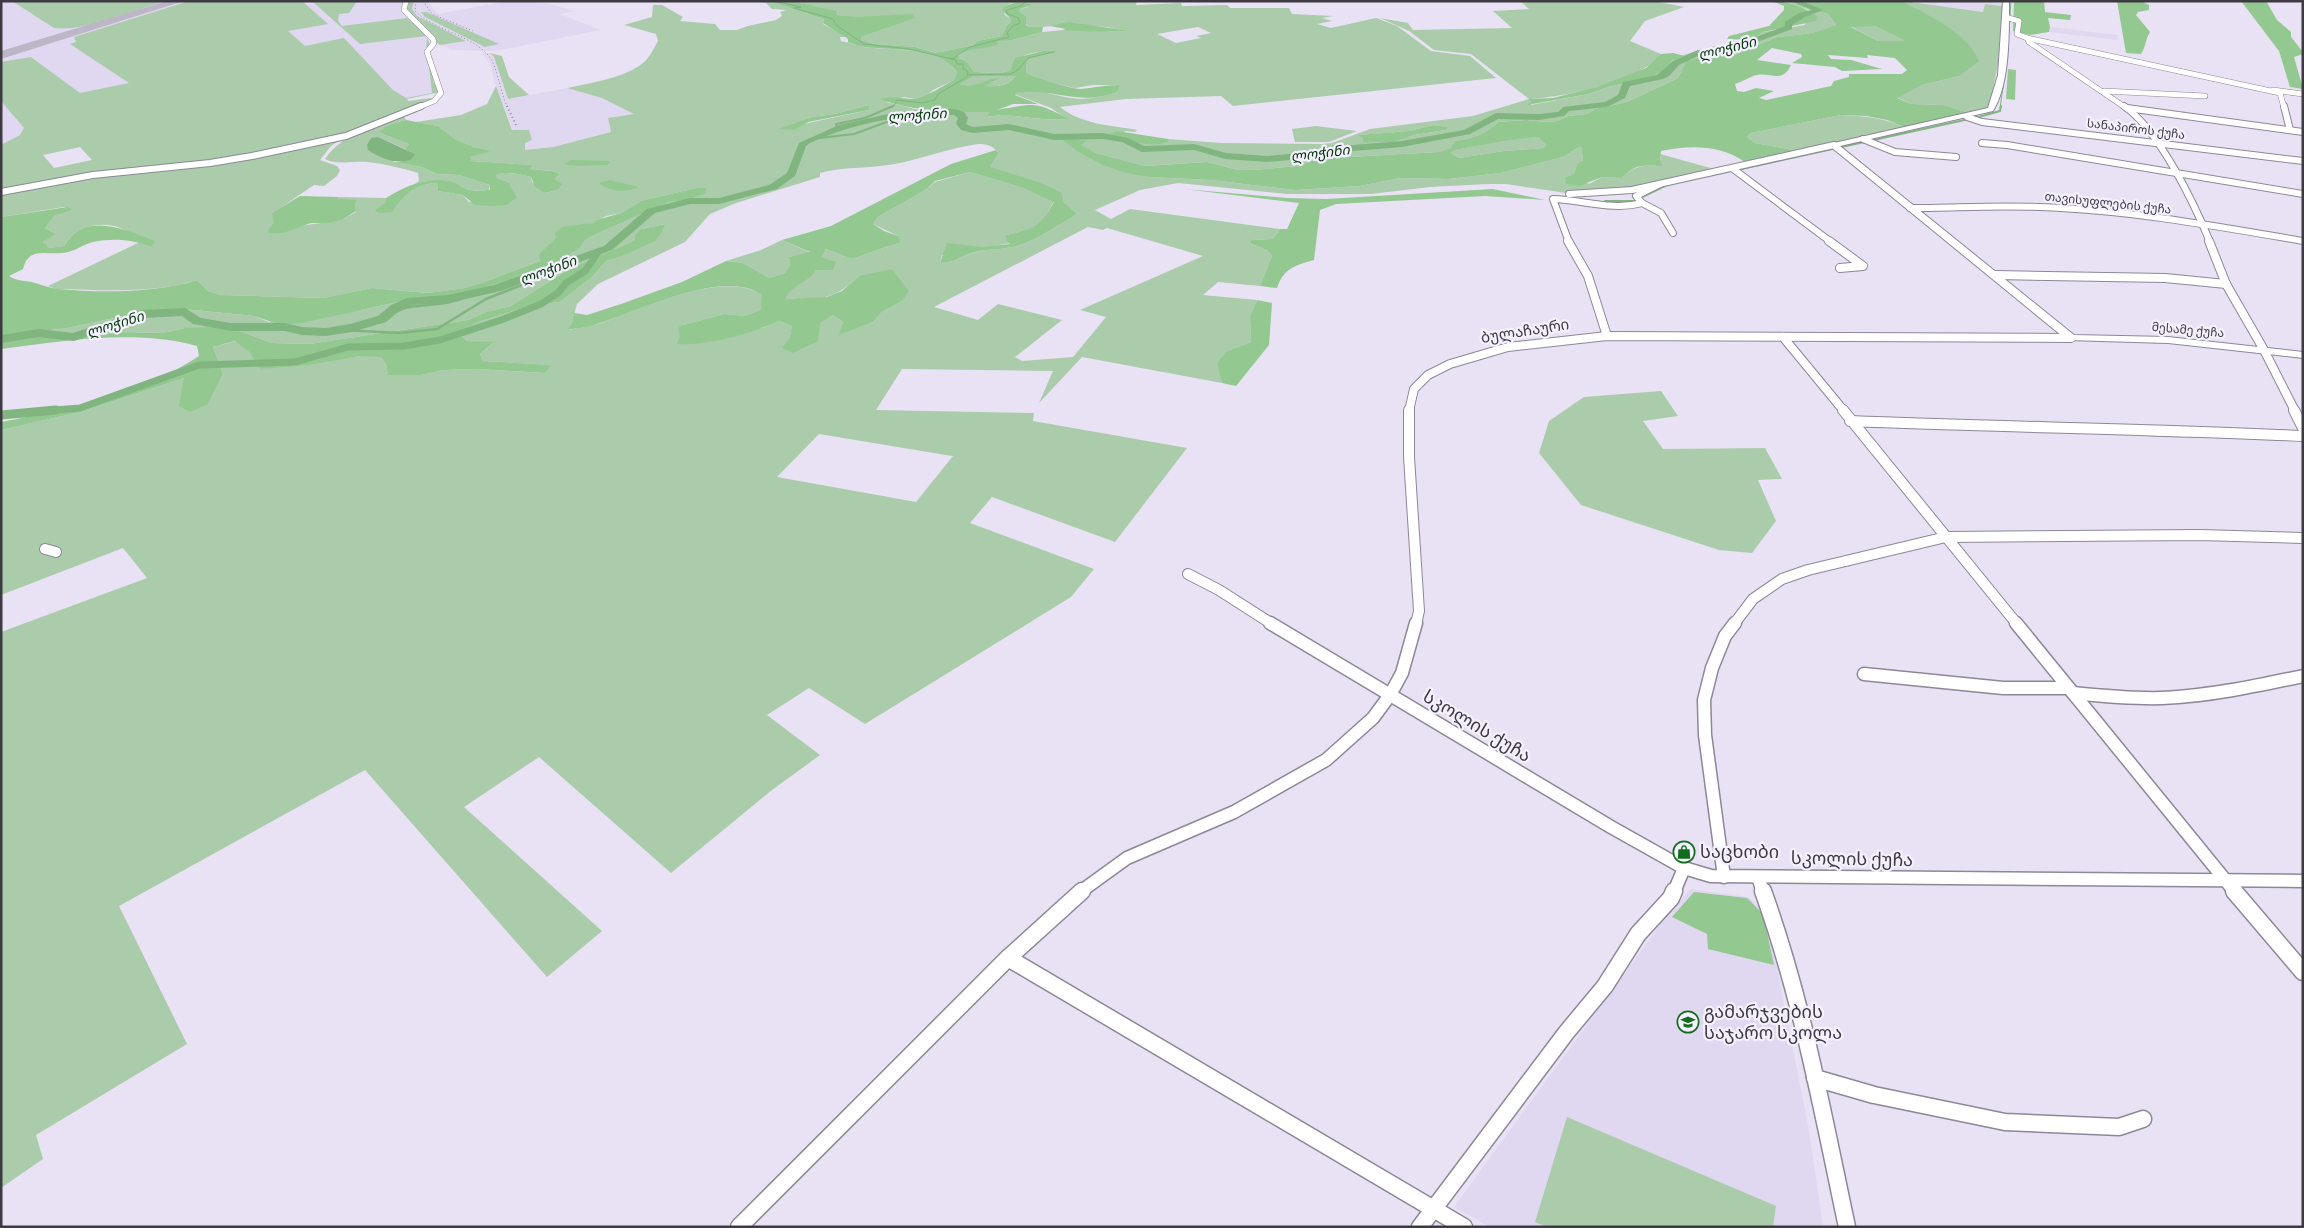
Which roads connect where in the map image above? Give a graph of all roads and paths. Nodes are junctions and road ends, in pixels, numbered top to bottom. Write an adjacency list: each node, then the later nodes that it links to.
1 (406, 1): 22 (street)
2 (2006, 1): 3 (street)
3 (2009, 18): 4 (street); 10 (street)
4 (2027, 38): 5 (street); 6 (street)
5 (2266, 89): 7 (street); 11 (street)
6 (2102, 91): 8 (street); 9 (street)
7 (2303, 94)
8 (2205, 96)
9 (2127, 108): 11 (street); 15 (street)
10 (1967, 117): 13 (street); 15 (street, სანაპიროს ქუჩა)
11 (2290, 130): 12 (street)
12 (2303, 132)
13 (1863, 139): 16 (street); 17 (street)
14 (1982, 143): 20 (street)
15 (2159, 143): 18 (street, სანაპიროს ქუჩა); 20 (street)
16 (1834, 145): 19 (street); 25 (street)
17 (1956, 156)
18 (2303, 161)
19 (1732, 168): 21 (street); 29 (street)
20 (2175, 172): 23 (street); 26 (street)
21 (1660, 184): 24 (street); 24 (street)
22 (1, 192)
23 (2303, 194)
24 (1639, 199): 27 (street); 32 (street)
25 (1910, 208): 26 (street, თავისუფლების ქუჩა); 30 (street)
26 (2202, 225): 28 (street, თავისუფლების ქუჩა); 31 (street)
27 (1673, 233)
28 (2303, 241)
29 (1840, 268)
30 (1996, 274): 31 (street); 34 (street)
31 (2226, 284): 35 (street)
32 (1607, 336): 33 (street, ბულაჩაური); 46 (street, ბულაჩაური)
33 (1783, 337): 34 (street, ბულაჩაური); 37 (street)
34 (2071, 338): 35 (street, მესამე ქუჩა)
35 (2264, 350): 36 (street, მესამე ქუჩა); 38 (street)
36 (2303, 355)
37 (1850, 420): 39 (street); 40 (street)
38 (2303, 428)
39 (2303, 436)
40 (1946, 537): 41 (street); 45 (street); 49 (street)
41 (2303, 538)
42 (1188, 574): 46 (street, სკოლის ქუჩა)
43 (1864, 674): 45 (street)
44 (2303, 676): 45 (street)
45 (2070, 691): 50 (street)
46 (1390, 695): 47 (street, სკოლის ქუჩა); 52 (street, ბულაჩაური)
47 (1684, 868): 49 (street, სკოლის ქუჩა); 56 (street)
48 (1758, 876): 49 (street, სკოლის ქუჩა); 50 (street, სკოლის ქუჩა); 54 (street)
49 (1724, 877)
50 (2226, 881): 51 (street, სკოლის ქუჩა); 53 (street)
51 (2303, 881)
52 (1008, 958): 56 (street); 57 (street, ბულაჩაური)
53 (2303, 972)
54 (1815, 1078): 55 (street); 60 (street)
55 (2143, 1119)
56 (1434, 1209): 58 (street); 59 (street)
57 (739, 1227)
58 (1420, 1227)
59 (1464, 1227)
60 (1847, 1227)

